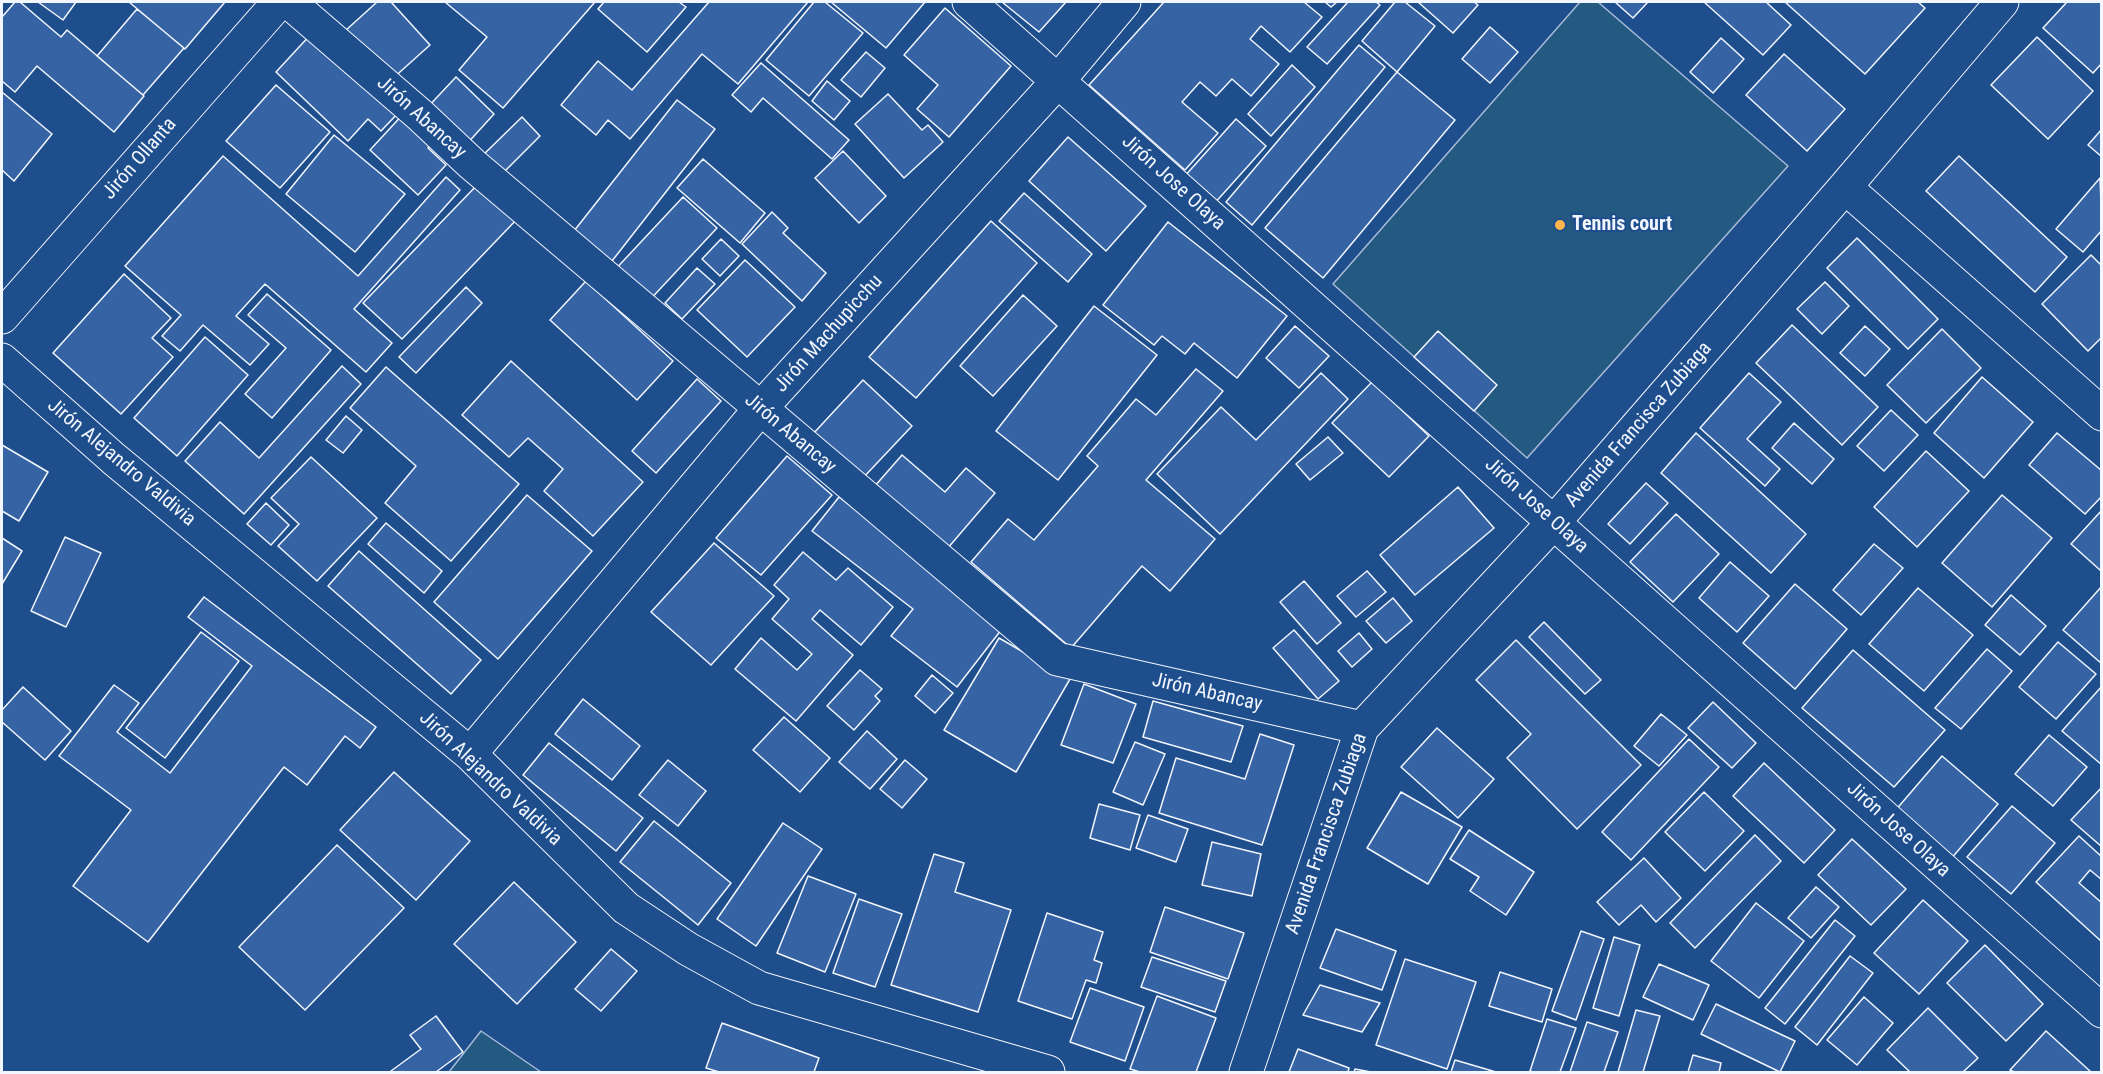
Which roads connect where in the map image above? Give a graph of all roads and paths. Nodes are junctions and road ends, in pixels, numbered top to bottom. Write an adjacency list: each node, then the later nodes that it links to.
1 (279, 2): 8 (street, Jirón Ollanta)
2 (289, 2): 10 (street, Jirón Abancay)
3 (969, 2): 6 (street, Jirón Jose Olaya)
4 (1124, 2): 6 (street, Jirón Machupicchu)
5 (2002, 2): 7 (street, Avenida Francisca Zubiaga)
6 (1058, 81): 10 (street, Jirón Machupicchu); 12 (street, Jirón Jose Olaya)
7 (1845, 187): 11 (street); 12 (street, Avenida Francisca Zubiaga)
8 (2, 317)
9 (2, 360): 14 (street, Jirón Alejandro Valdivia)
10 (760, 409): 13 (street, Jirón Abancay); 14 (street, Jirón Machupicchu)
11 (2102, 414)
12 (1554, 522): 13 (street, Avenida Francisca Zubiaga); 15 (street, Jirón Jose Olaya)
13 (1362, 728): 17 (street, Avenida Francisca Zubiaga)
14 (470, 754): 16 (street, Jirón Alejandro Valdivia)
15 (2102, 1011)
16 (1048, 1072)
17 (1246, 1072)

